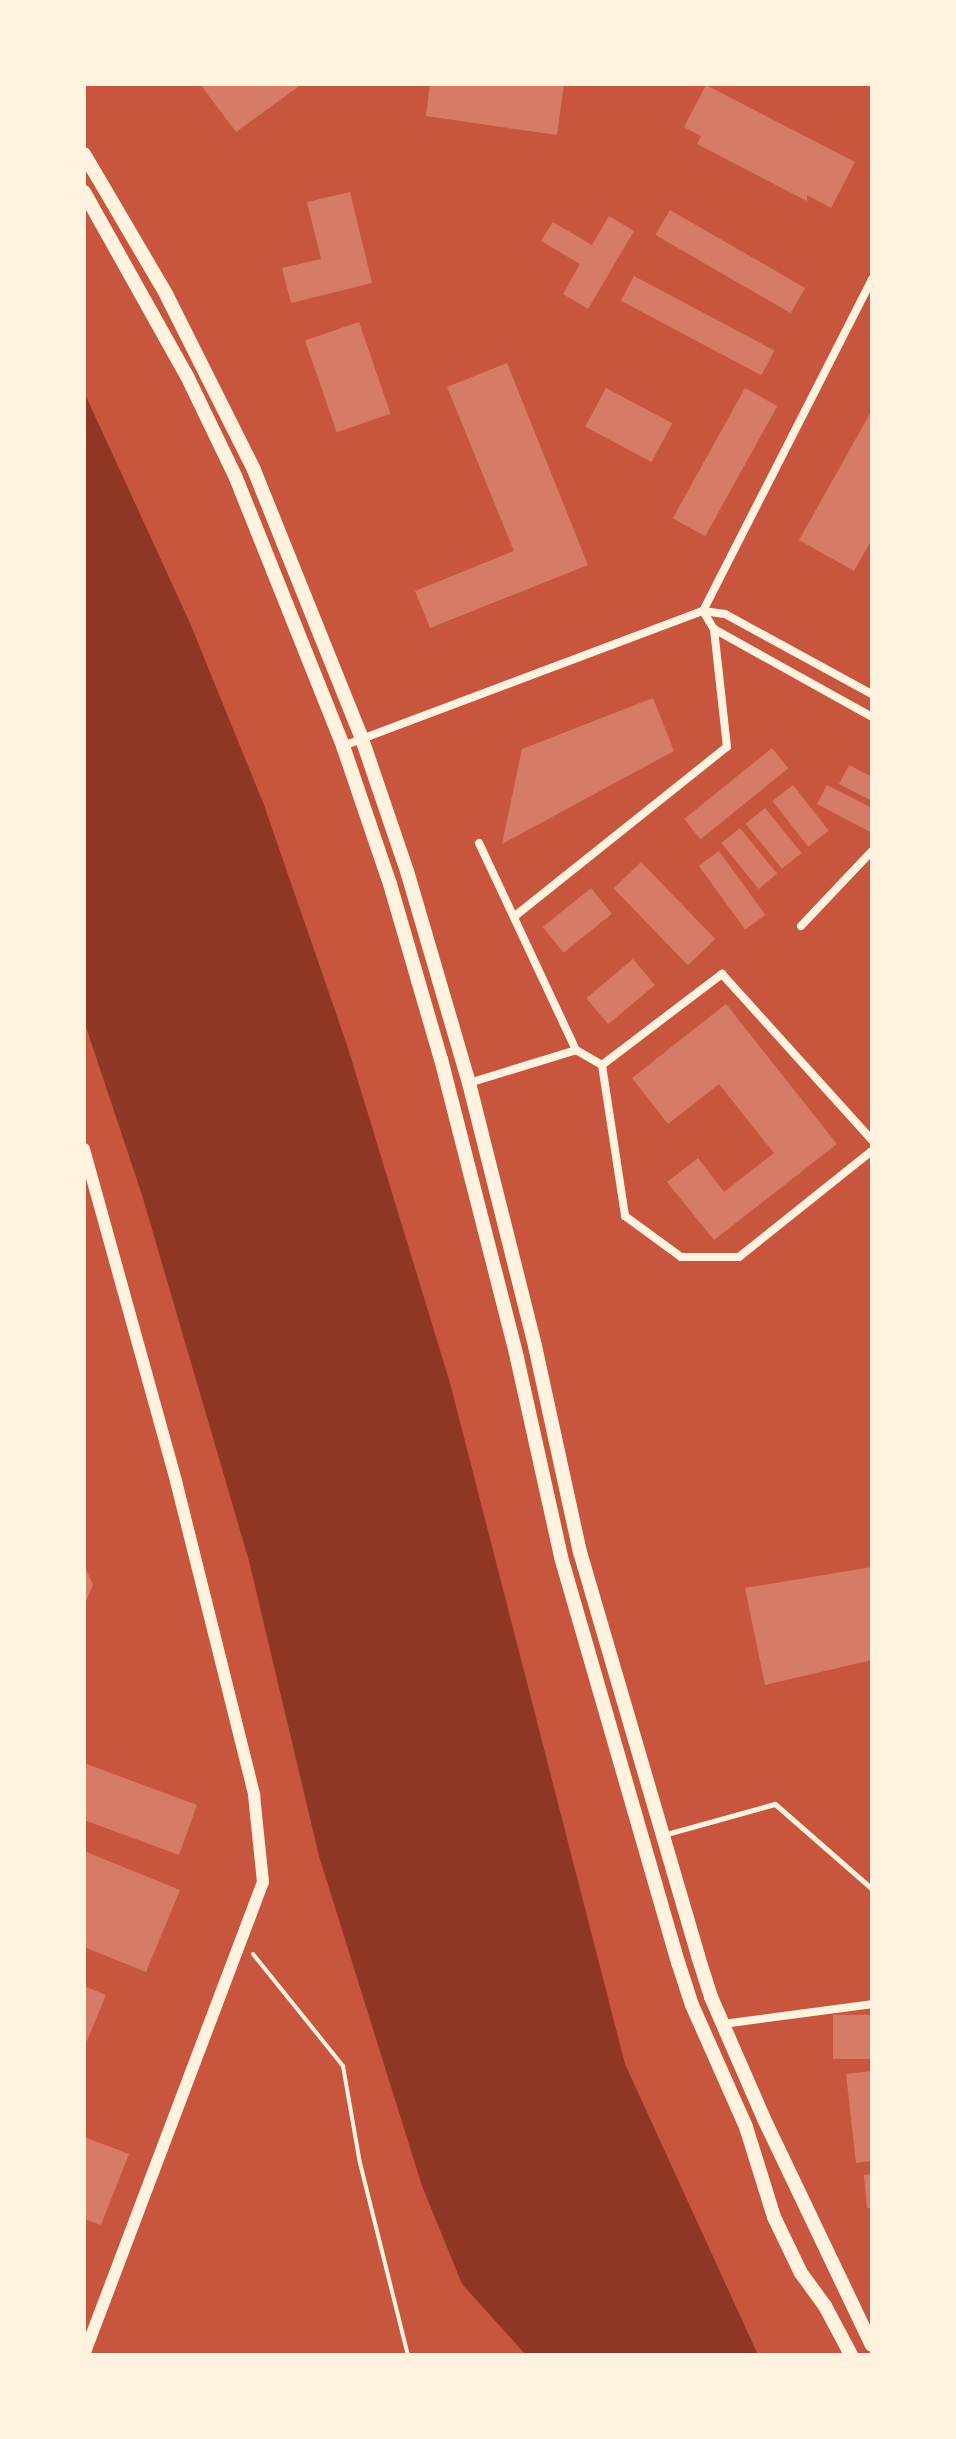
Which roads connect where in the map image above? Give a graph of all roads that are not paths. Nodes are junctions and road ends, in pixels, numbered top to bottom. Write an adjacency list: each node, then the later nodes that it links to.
1 (84, 154): 8 (main road)
2 (84, 192): 9 (main road)
3 (872, 279): 4 (street)
4 (703, 611): 5 (street); 6 (street); 8 (street)
5 (714, 629): 7 (street); 12 (street)
6 (872, 694)
7 (872, 717)
8 (362, 739): 9 (street); 16 (main road)
9 (343, 746): 26 (main road)
10 (479, 843): 12 (street)
11 (872, 851): 13 (street)
12 (515, 916): 14 (street)
13 (801, 926)
14 (576, 1050): 15 (street); 16 (street)
15 (602, 1065): 17 (street); 19 (street)
16 (469, 1083): 20 (main road)
17 (872, 1140)
18 (84, 1149): 25 (street)
19 (872, 1151)
20 (662, 1835): 21 (lane); 23 (main road)
21 (872, 1889)
22 (872, 2004): 23 (street)
23 (723, 2024): 24 (main road)
24 (872, 2345)
25 (84, 2355)
26 (851, 2355)

